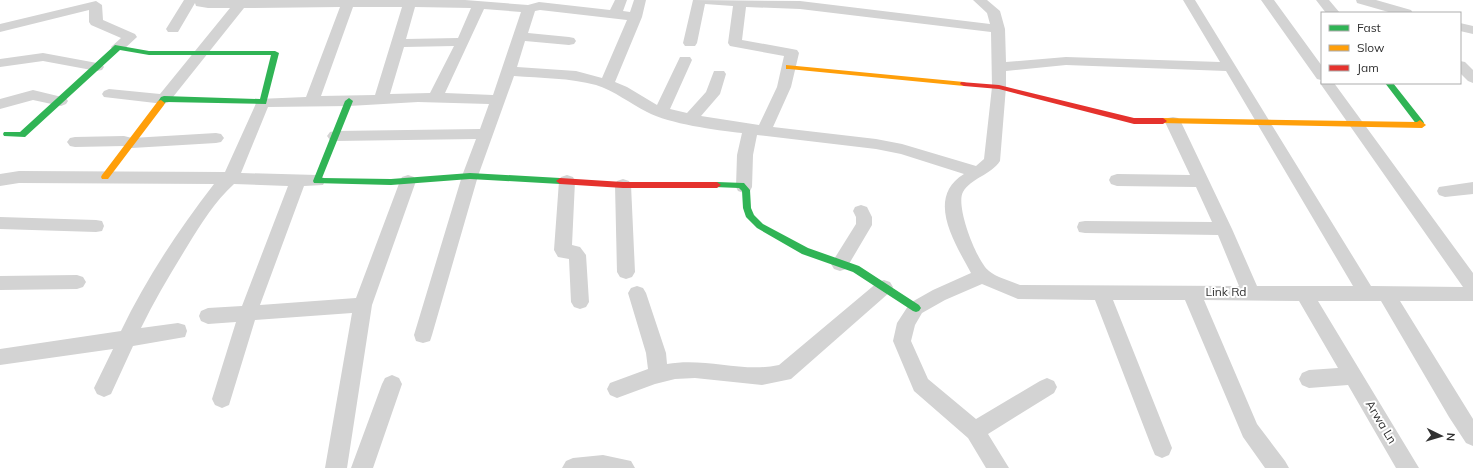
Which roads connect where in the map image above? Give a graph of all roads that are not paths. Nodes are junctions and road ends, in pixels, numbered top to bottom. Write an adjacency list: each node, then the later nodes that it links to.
1 (190, 0): 26 (street)
2 (202, 0): 16 (street)
3 (621, 0): 22 (street)
4 (640, 0): 23 (street)
5 (699, 0): 15 (street); 33 (street)
6 (979, 0): 27 (street)
7 (1189, 0): 42 (street)
8 (1267, 0): 45 (street)
9 (1322, 0): 20 (street)
10 (1362, 0): 21 (street)
11 (348, 2): 13 (street); 16 (street); 59 (street)
12 (445, 2): 13 (street); 18 (street)
13 (410, 3): 32 (street)
14 (496, 3): 18 (street); 19 (street)
15 (740, 3): 27 (street); 40 (street)
16 (240, 4): 35 (street)
17 (568, 4): 19 (street); 22 (street)
18 (479, 5): 31 (street)
19 (529, 9): 29 (street)
20 (1332, 12)
21 (1403, 12)
22 (615, 14): 23 (street)
23 (635, 17): 47 (street)
24 (1461, 26): 28 (street)
25 (0, 28): 34 (street)
26 (173, 29)
27 (998, 29): 41 (street)
28 (1473, 30)
29 (520, 37): 30 (street); 43 (street)
30 (569, 41)
31 (463, 42): 32 (street); 53 (street)
32 (398, 43): 54 (street)
33 (690, 43)
34 (118, 47): 35 (street); 39 (street)
35 (201, 54): 52 (street); 58 (street)
36 (685, 60): 61 (street)
37 (0, 63): 39 (street)
38 (1461, 66): 46 (street)
39 (96, 67): 56 (street)
40 (789, 67): 50 (street); 66 (street)
41 (998, 67): 42 (street); 50 (street)
42 (1230, 67): 64 (street)
43 (509, 71): 47 (street); 55 (street)
44 (719, 74): 62 (street)
45 (1321, 75)
46 (1473, 78)
47 (607, 84): 61 (street)
48 (1328, 84): 65 (street)
49 (1390, 84): 65 (street)
50 (999, 87): 63 (street); 73 (street)
51 (109, 94): 52 (street)
52 (164, 98): 58 (street); 72 (street)
53 (435, 98): 54 (street); 55 (street)
54 (381, 99): 57 (street)
55 (498, 100): 68 (street)
56 (61, 101): 60 (street); 67 (street)
57 (349, 101): 59 (street); 69 (street)
58 (263, 102): 59 (street); 76 (street)
59 (312, 102)
60 (0, 104)
61 (661, 112): 62 (street)
62 (690, 119): 66 (street)
63 (1173, 122): 64 (street); 83 (street)
64 (1265, 123): 65 (street); 105 (street)
65 (1356, 124): 99 (street)
66 (757, 131): 73 (street); 85 (street)
67 (7, 134)
68 (486, 134): 69 (street); 74 (street)
69 (335, 136): 80 (street)
70 (216, 138): 72 (street)
71 (75, 142): 72 (street)
72 (132, 143): 75 (street)
73 (977, 172): 95 (street)
74 (470, 176): 81 (street); 82 (street); 114 (street)
75 (105, 177): 76 (street); 77 (street)
76 (230, 178): 78 (street); 115 (street)
77 (0, 180)
78 (298, 180): 80 (street); 111 (street)
79 (1117, 180): 83 (street)
80 (317, 181): 81 (street)
81 (408, 181): 109 (street)
82 (567, 181): 84 (street); 108 (street)
83 (1201, 181): 92 (street)
84 (623, 185): 85 (street); 94 (street)
85 (744, 187): 93 (street)
86 (1473, 188): 87 (street)
87 (1444, 191)
88 (861, 211): 93 (street)
89 (0, 223): 90 (street)
90 (96, 226)
91 (1084, 227): 92 (street)
92 (1224, 229): 102 (street)
93 (840, 264): 98 (street)
94 (626, 272)
95 (982, 276): 100 (street, Link Rd); 110 (street)
96 (77, 282): 97 (street)
97 (0, 283)
98 (884, 287): 110 (street); 117 (street)
99 (1473, 287)
100 (1101, 292): 101 (street, Link Rd); 127 (street)
101 (1191, 292): 102 (street, Link Rd); 133 (street)
102 (1251, 292): 104 (street, Link Rd)
103 (637, 293): 117 (street)
104 (1304, 293): 105 (street, Link Rd); 118 (street, Arwa Ln)
105 (1366, 294): 106 (street, Link Rd)
106 (1386, 294): 107 (street, Link Rd); 126 (street)
107 (1473, 294)
108 (580, 302)
109 (363, 305): 111 (street); 128 (street)
110 (916, 308): 125 (street)
111 (248, 313): 112 (street); 124 (street)
112 (208, 316)
113 (178, 331): 115 (street)
114 (422, 335)
115 (127, 337): 116 (street); 122 (street)
116 (0, 357)
117 (659, 375): 123 (street)
118 (1354, 376): 119 (street); 134 (street, Arwa Ln)
119 (1309, 379)
120 (392, 384): 129 (street)
121 (1047, 387): 125 (street)
122 (104, 388)
123 (617, 388)
124 (222, 399)
125 (975, 431): 132 (street)
126 (1473, 436)
127 (1162, 448)
128 (336, 468)
129 (362, 468)
130 (573, 468): 131 (street)
131 (624, 468)
132 (998, 468)
133 (1278, 468)
134 (1408, 468)

